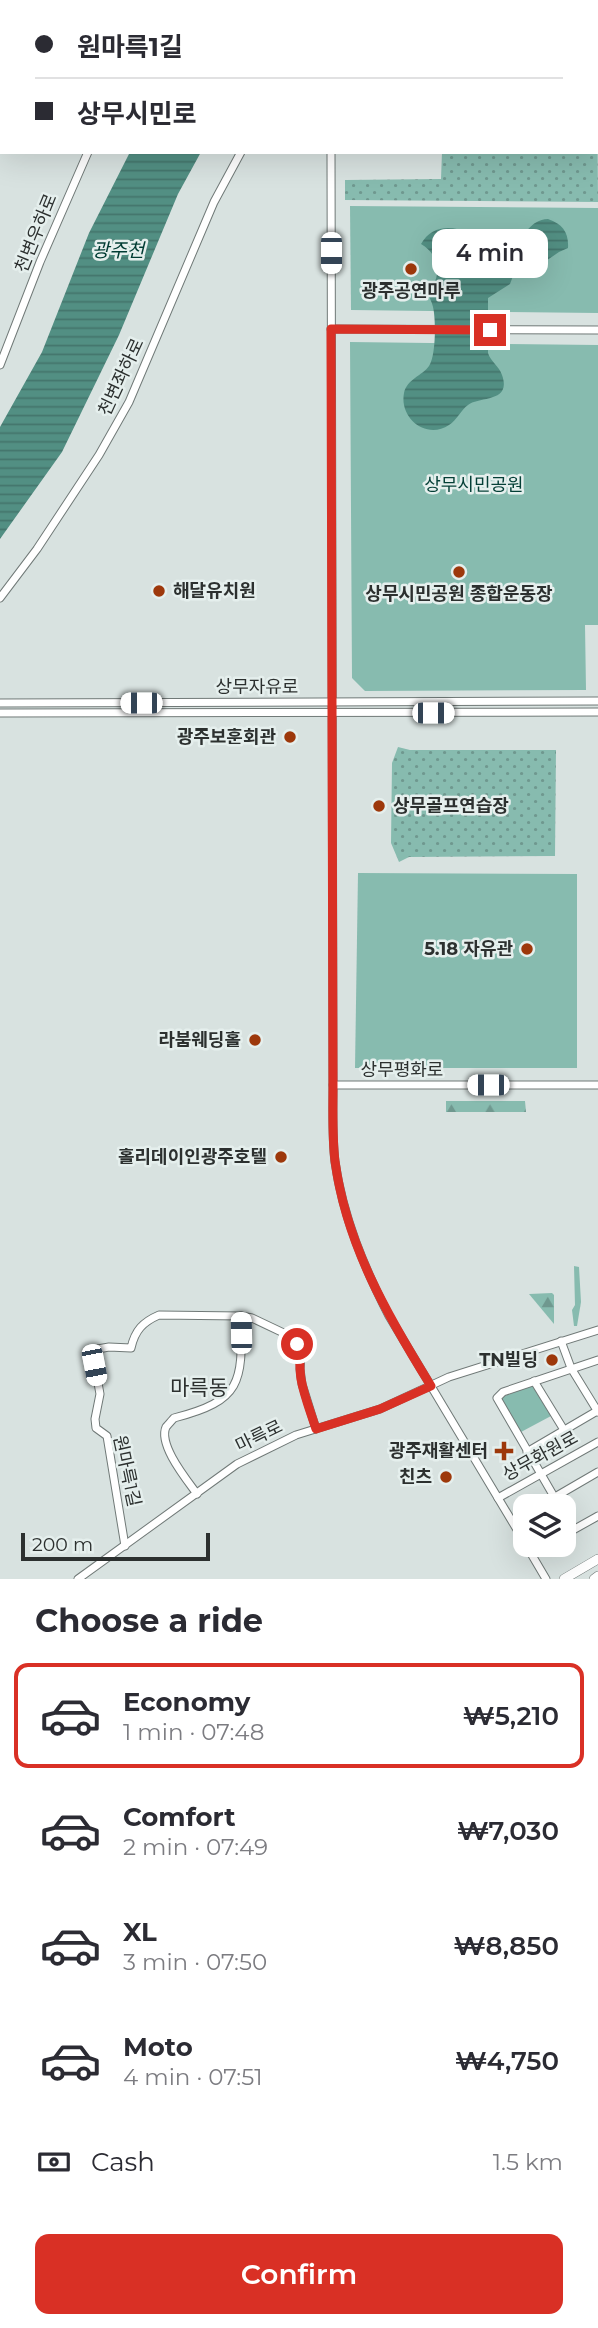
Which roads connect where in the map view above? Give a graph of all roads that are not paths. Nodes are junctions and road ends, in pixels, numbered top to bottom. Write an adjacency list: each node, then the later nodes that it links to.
1 (87, 154): 6 (street, 천변우하로)
2 (240, 154): 7 (street, 천변좌하로)
3 (331, 154): 4 (street)
4 (331, 329): 5 (street); 10 (street)
5 (598, 330)
6 (0, 365)
7 (0, 598)
8 (598, 701): 10 (street, 상무자유로)
9 (0, 703): 10 (street, 상무자유로)
10 (334, 703): 13 (street)
11 (598, 712): 13 (street, 상무자유로)
12 (0, 713): 13 (street, 상무자유로)
13 (333, 713): 15 (street)
14 (598, 1085): 15 (street, 상무평화로)
15 (333, 1086): 22 (street)
16 (241, 1315): 24 (street, 원마륵1길); 30 (street); 37 (street, 원마륵1길)
17 (598, 1330): 18 (street, 마륵로)
18 (561, 1341): 20 (street); 22 (street, 마륵로)
19 (598, 1360): 20 (street)
20 (571, 1368): 21 (street); 23 (street)
21 (534, 1381): 25 (street); 27 (street)
22 (431, 1386): 24 (street, 마륵로); 33 (street)
23 (598, 1412): 25 (street)
24 (316, 1429): 30 (street, 마륵로)
25 (564, 1430): 27 (street)
26 (598, 1442): 29 (street, 상무화원로)
27 (527, 1452): 29 (street)
28 (598, 1472): 32 (street)
29 (541, 1474): 31 (street); 33 (street, 상무화원로)
30 (197, 1493): 37 (street, 마륵로)
31 (553, 1494)
32 (560, 1494)
33 (498, 1498): 35 (street)
34 (598, 1516): 36 (street)
35 (513, 1523)
36 (576, 1528)
37 (125, 1546): 40 (street, 마륵로)
38 (533, 1557): 41 (street)
39 (598, 1559): 42 (main road)
40 (78, 1579)
41 (546, 1579)
42 (564, 1579)

